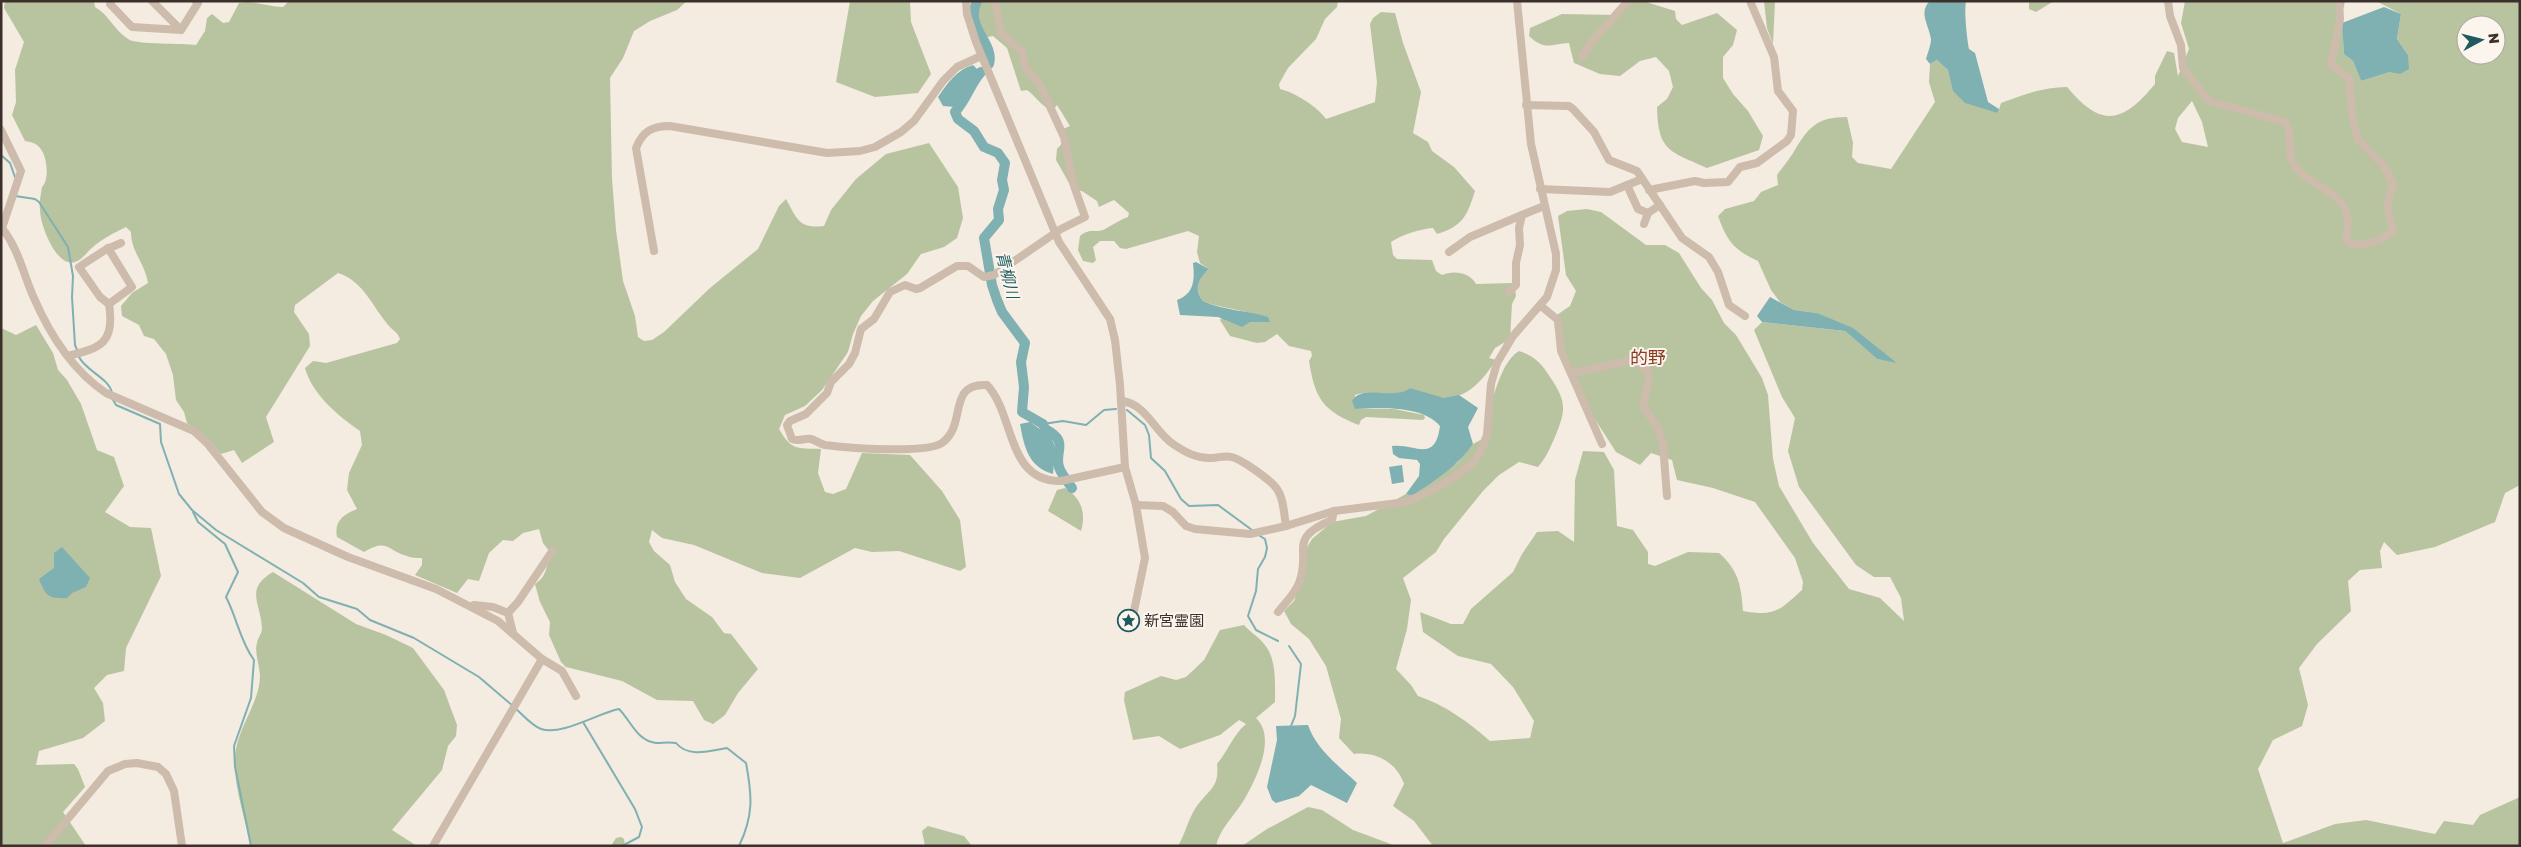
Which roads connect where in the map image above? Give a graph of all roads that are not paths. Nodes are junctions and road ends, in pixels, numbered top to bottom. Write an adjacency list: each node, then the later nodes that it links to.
1 (111, 1): 11 (street)
2 (152, 1): 11 (street)
3 (196, 1): 11 (street)
4 (966, 1): 12 (street)
5 (995, 1): 26 (street)
6 (1517, 1): 14 (street)
7 (1628, 1): 13 (street)
8 (1750, 1): 19 (street)
9 (2168, 1): 10 (street)
10 (2339, 1)
11 (181, 30)
12 (981, 56): 26 (street); 29 (street)
13 (1582, 57)
14 (1526, 106): 16 (street); 18 (street)
15 (1, 130): 25 (street)
16 (1642, 179): 17 (street); 19 (street)
17 (1627, 185): 18 (street); 22 (street)
18 (1540, 189): 21 (street)
19 (1649, 190): 20 (street)
20 (1660, 205): 22 (street); 34 (street)
21 (1544, 206): 23 (street); 33 (street)
22 (1648, 213): 24 (street)
23 (1522, 215): 30 (street); 31 (street)
24 (1644, 224)
25 (2, 228): 35 (street)
26 (1055, 233): 37 (street); 39 (street)
27 (121, 243): 28 (street)
28 (108, 248): 32 (street); 32 (street)
29 (654, 251)
30 (1449, 252)
31 (1509, 292)
32 (109, 304): 35 (street)
33 (1541, 306): 36 (street); 42 (street)
34 (1745, 316)
35 (75, 354): 45 (street)
36 (1572, 373): 38 (street); 40 (street)
37 (1122, 402): 39 (street); 43 (street)
38 (1602, 444)
39 (1125, 467): 41 (street)
40 (1667, 496)
41 (1136, 506): 43 (street); 48 (street)
42 (1334, 511): 43 (street); 46 (street)
43 (1286, 526)
44 (553, 550): 47 (street)
45 (467, 604): 47 (street); 49 (street)
46 (1278, 612)
47 (508, 613): 49 (street)
48 (1127, 623)
49 (513, 634): 50 (street)
50 (542, 659): 51 (street); 54 (street)
51 (576, 696)
52 (45, 846): 53 (street)
53 (182, 846)
54 (433, 846)

